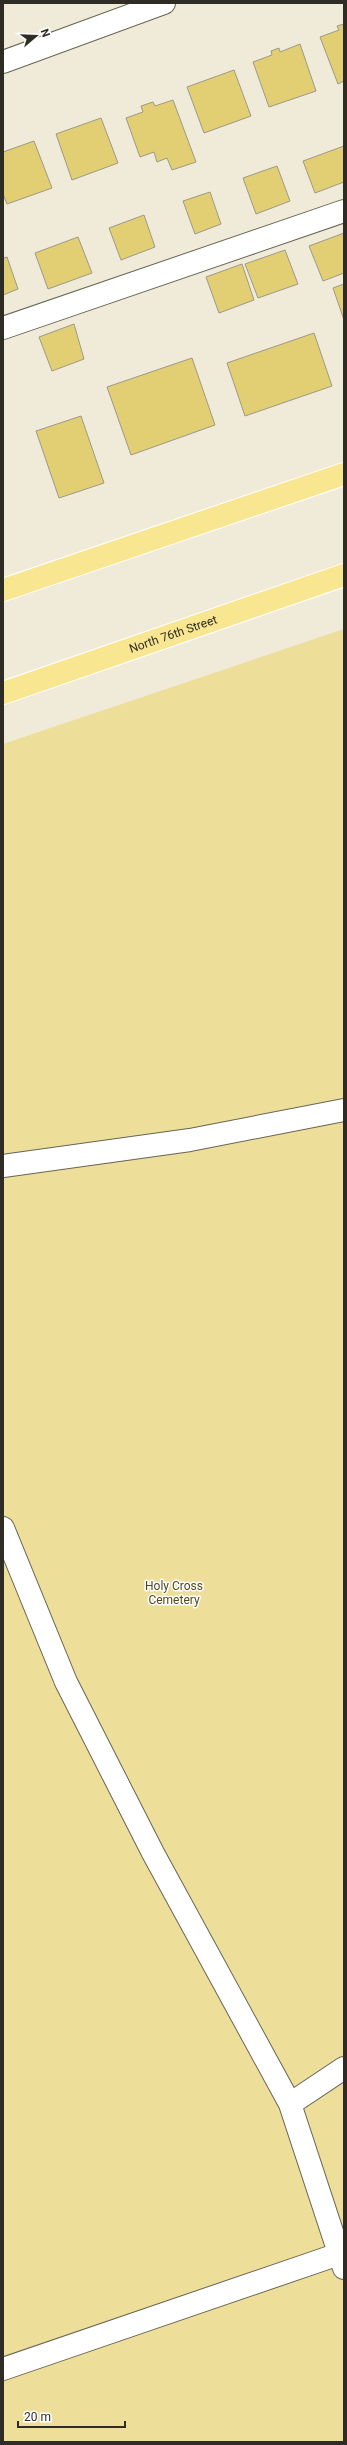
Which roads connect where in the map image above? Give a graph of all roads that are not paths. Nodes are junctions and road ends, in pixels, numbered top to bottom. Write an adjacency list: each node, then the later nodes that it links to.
1 (164, 3): 2 (street)
2 (3, 62)
3 (344, 211): 4 (street)
4 (3, 328)
5 (344, 474): 7 (main road)
6 (344, 576): 8 (main road, North 76th Street)
7 (3, 590)
8 (3, 693)
9 (344, 1110): 10 (street)
10 (3, 1166)
11 (3, 1528): 13 (street)
12 (344, 2068): 13 (street)
13 (290, 2104): 14 (street)
14 (341, 2261): 15 (street)
15 (3, 2369)

